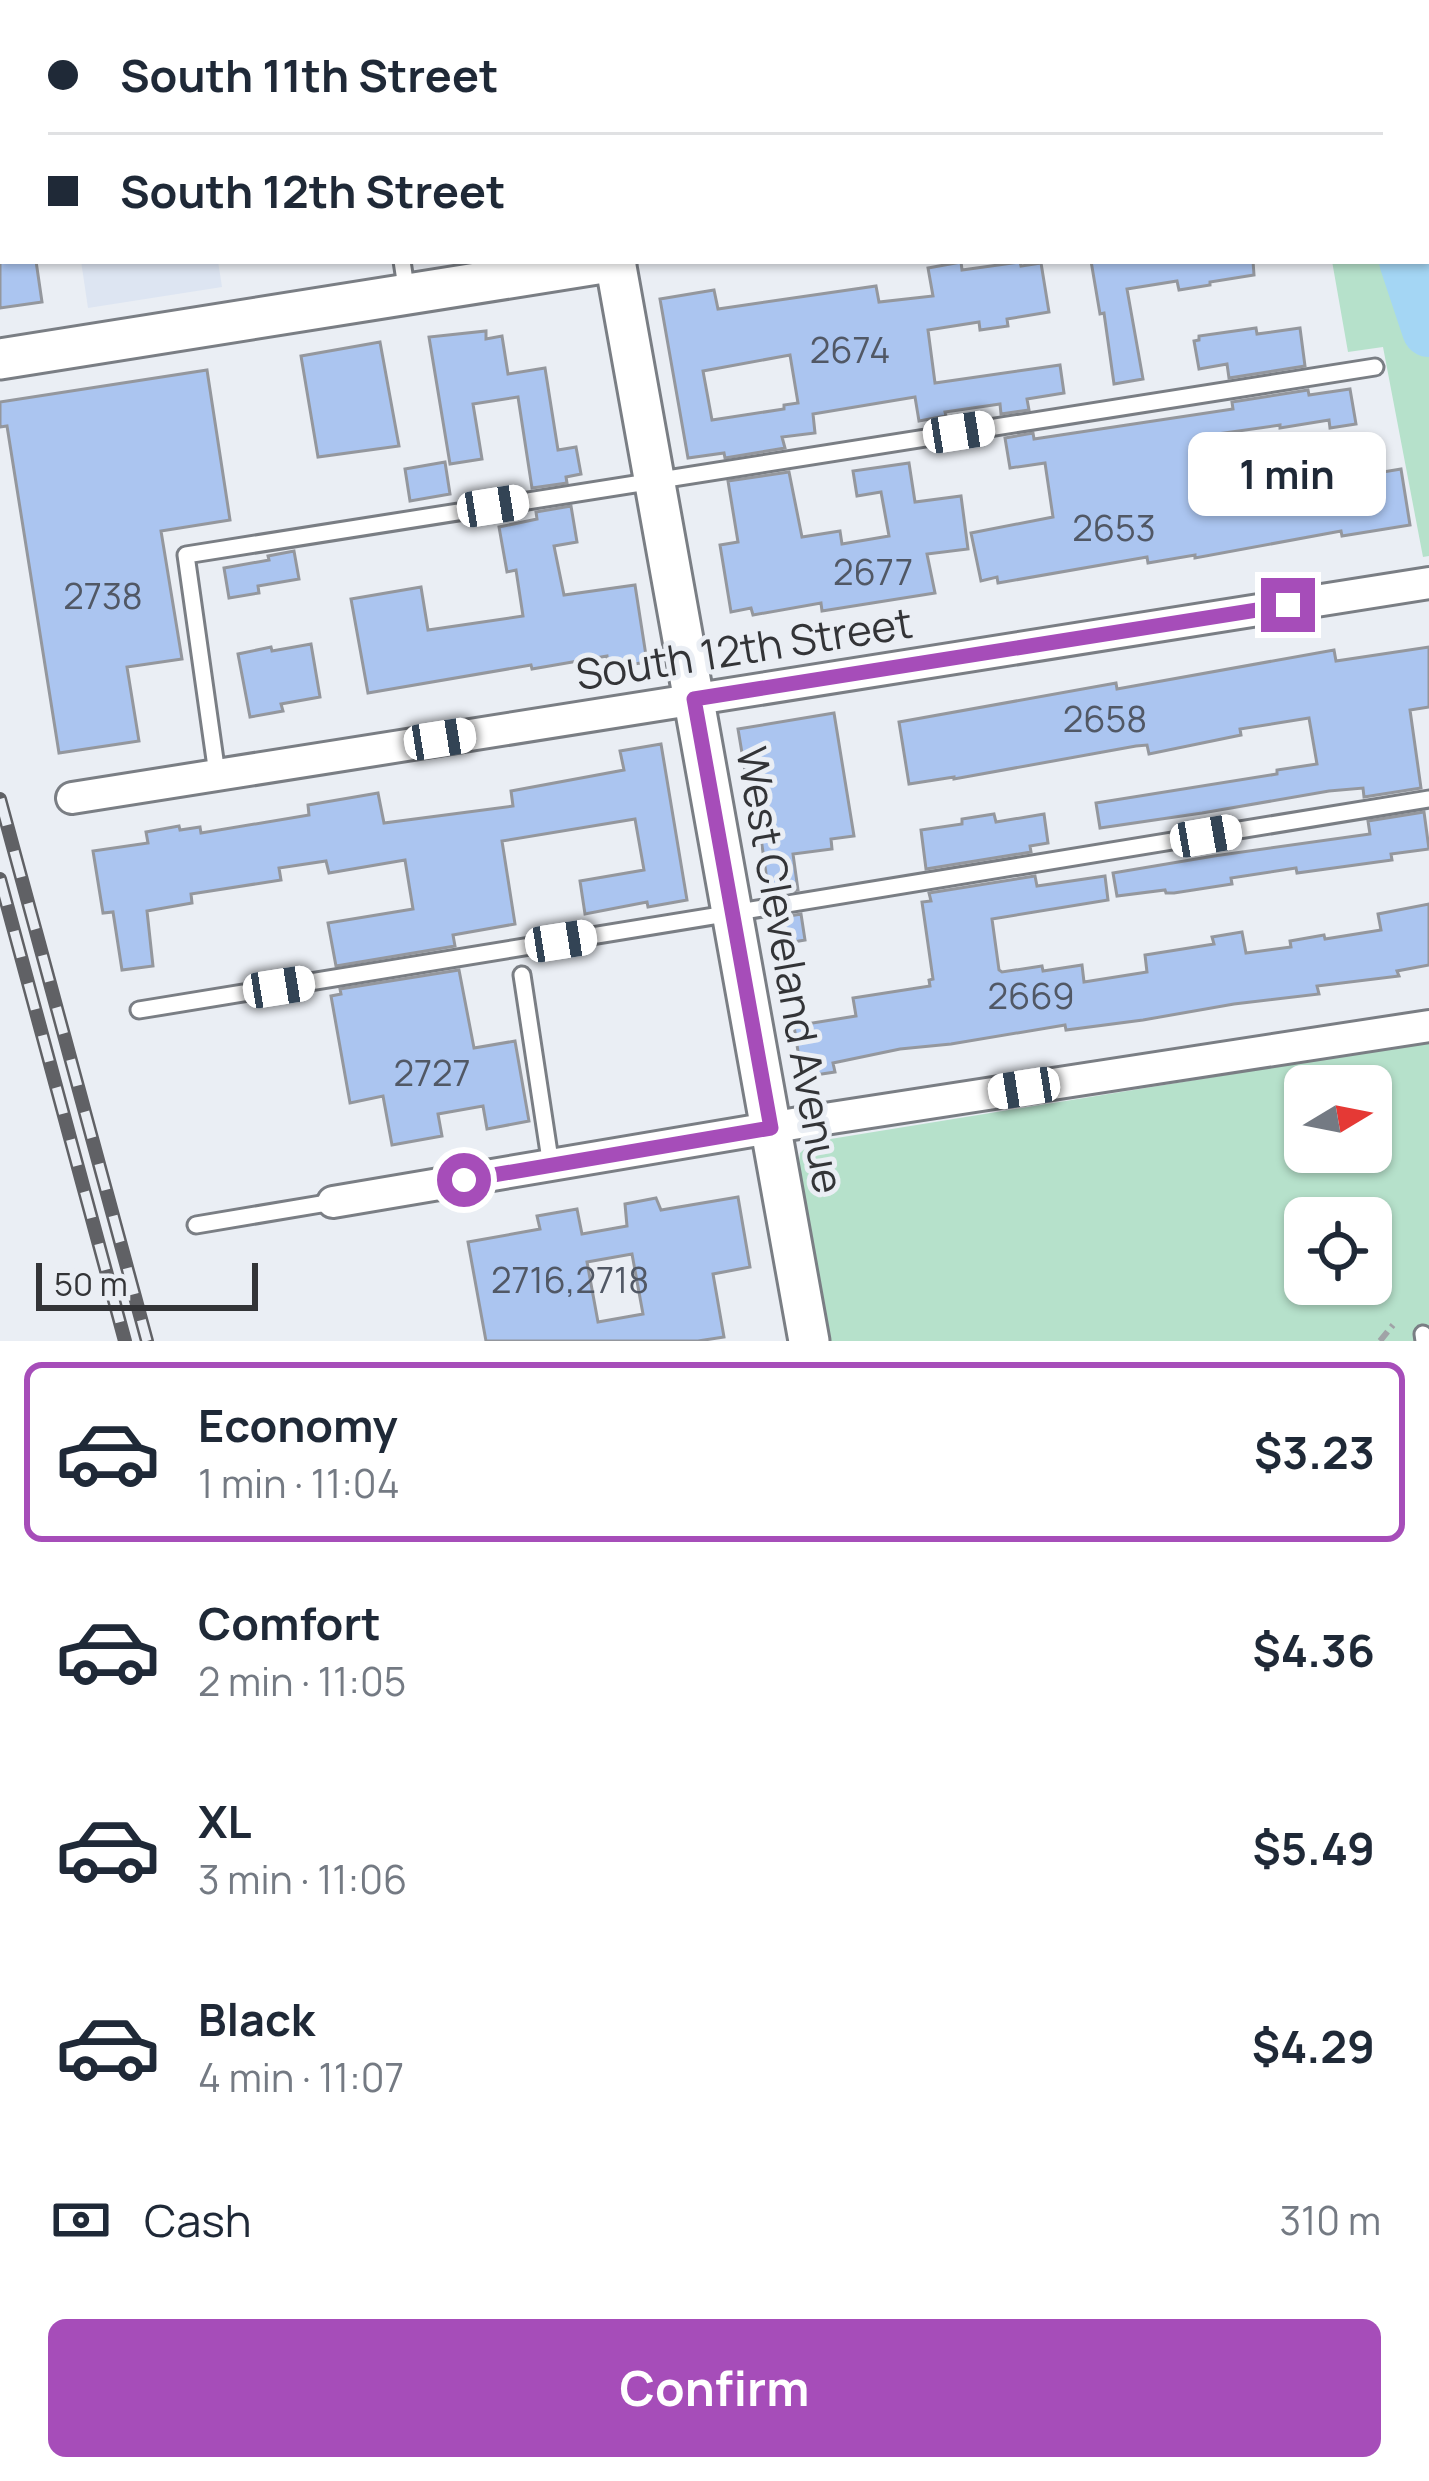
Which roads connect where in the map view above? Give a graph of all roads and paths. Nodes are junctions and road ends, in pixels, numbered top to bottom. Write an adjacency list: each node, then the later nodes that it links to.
1 (578, 264): 3 (street)
2 (616, 264): 6 (street, West Cleveland Avenue)
3 (404, 278): 4 (street)
4 (0, 359)
5 (1375, 367): 6 (lane)
6 (654, 479): 8 (street, West Cleveland Avenue); 9 (lane)
7 (1429, 583): 8 (street, South 12th Street)
8 (694, 699): 9 (street, South 12th Street); 12 (street, West Cleveland Avenue)
9 (218, 774): 10 (street, South 12th Street)
10 (72, 798)
11 (1429, 800): 12 (lane)
12 (732, 914): 14 (lane); 16 (street, West Cleveland Avenue)
13 (522, 975): 17 (lane)
14 (139, 1010)
15 (1429, 1026): 16 (street)
16 (771, 1128): 17 (street); 21 (street, West Cleveland Avenue)
17 (551, 1166): 18 (street)
18 (332, 1202): 19 (lane)
19 (196, 1226)
20 (1393, 1325): 22 (path)
21 (809, 1341)
22 (1380, 1341)

